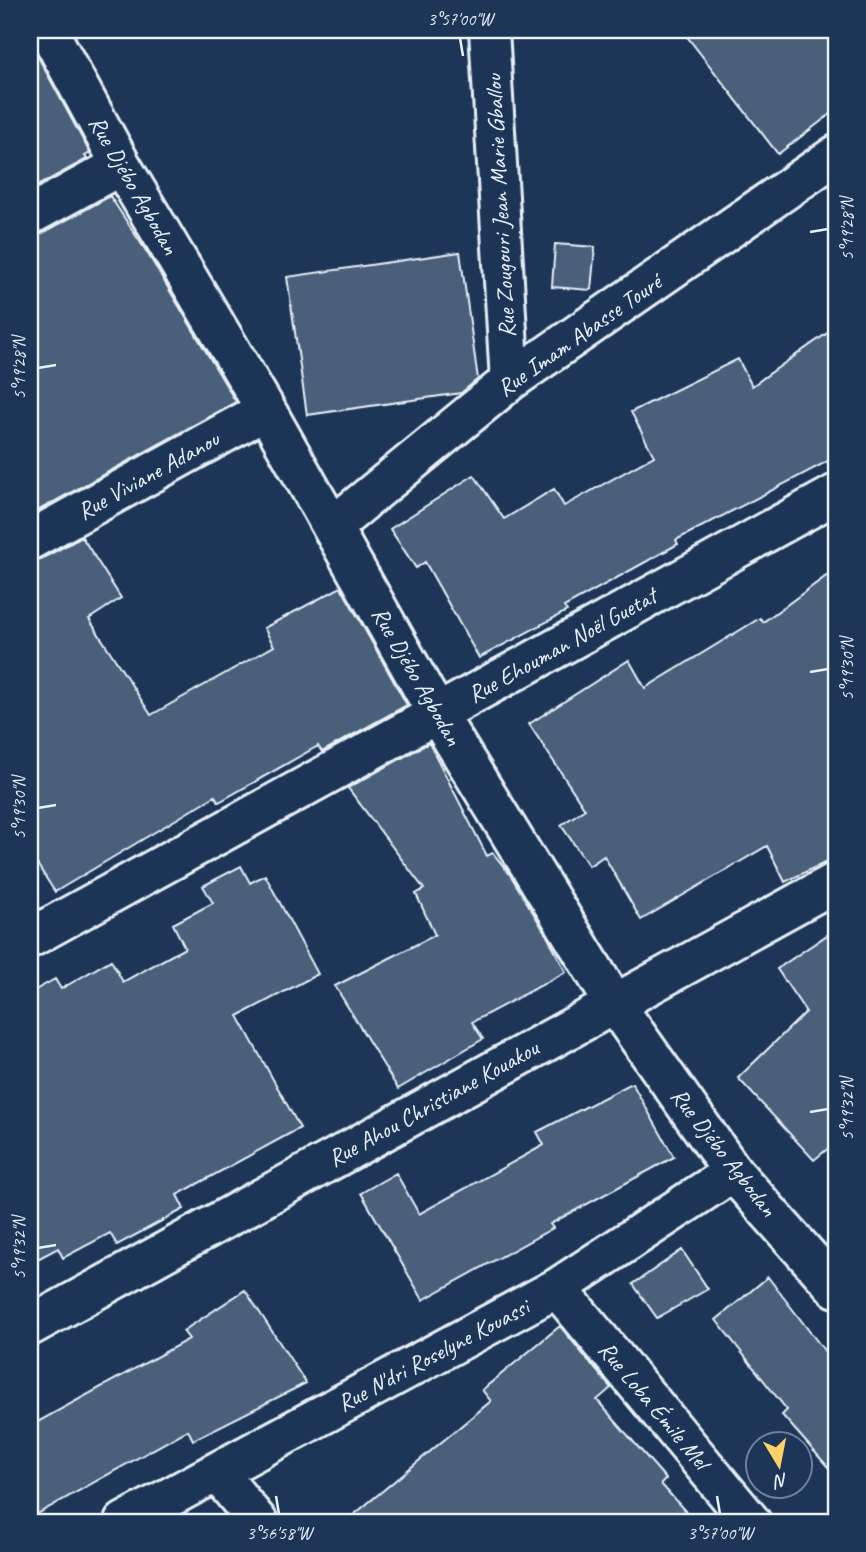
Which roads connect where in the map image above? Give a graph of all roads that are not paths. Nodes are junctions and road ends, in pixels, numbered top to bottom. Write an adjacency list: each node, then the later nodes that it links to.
1 (48, 30): 4 (street, Rue Djébo Agbodan)
2 (489, 30): 6 (street, Rue Zougouri Jean Marie Gballou)
3 (836, 155): 6 (street, Rue Imam Abasse Touré)
4 (121, 165): 5 (street); 7 (street, Rue Djébo Agbodan)
5 (30, 215)
6 (510, 381): 9 (street, Rue Imam Abasse Touré)
7 (266, 410): 9 (street, Rue Djébo Agbodan); 10 (street, Rue Viviane Adanou)
8 (836, 494): 11 (street, Rue Ehouman Noël Guetat)
9 (332, 527): 11 (street, Rue Djébo Agbodan)
10 (30, 540)
11 (437, 714): 13 (street, Rue Ehouman Noël Guetat); 14 (street, Rue Djébo Agbodan)
12 (836, 882): 14 (street, Rue Ahou Christiane Kouakou)
13 (30, 937)
14 (614, 1003): 15 (street, Rue Djébo Agbodan); 18 (street, Rue Ahou Christiane Kouakou)
15 (733, 1172): 16 (street, Rue N'dri Roselyne Kouassi); 17 (street, Rue Djébo Agbodan)
16 (557, 1288): 19 (street, Rue N'dri Roselyne Kouassi); 22 (street, Rue Loba Émile Mel)
17 (836, 1288)
18 (30, 1326)
19 (217, 1472): 20 (street, Rue N'dri Roselyne Kouassi); 21 (street)
20 (124, 1522)
21 (258, 1522)
22 (751, 1522)

